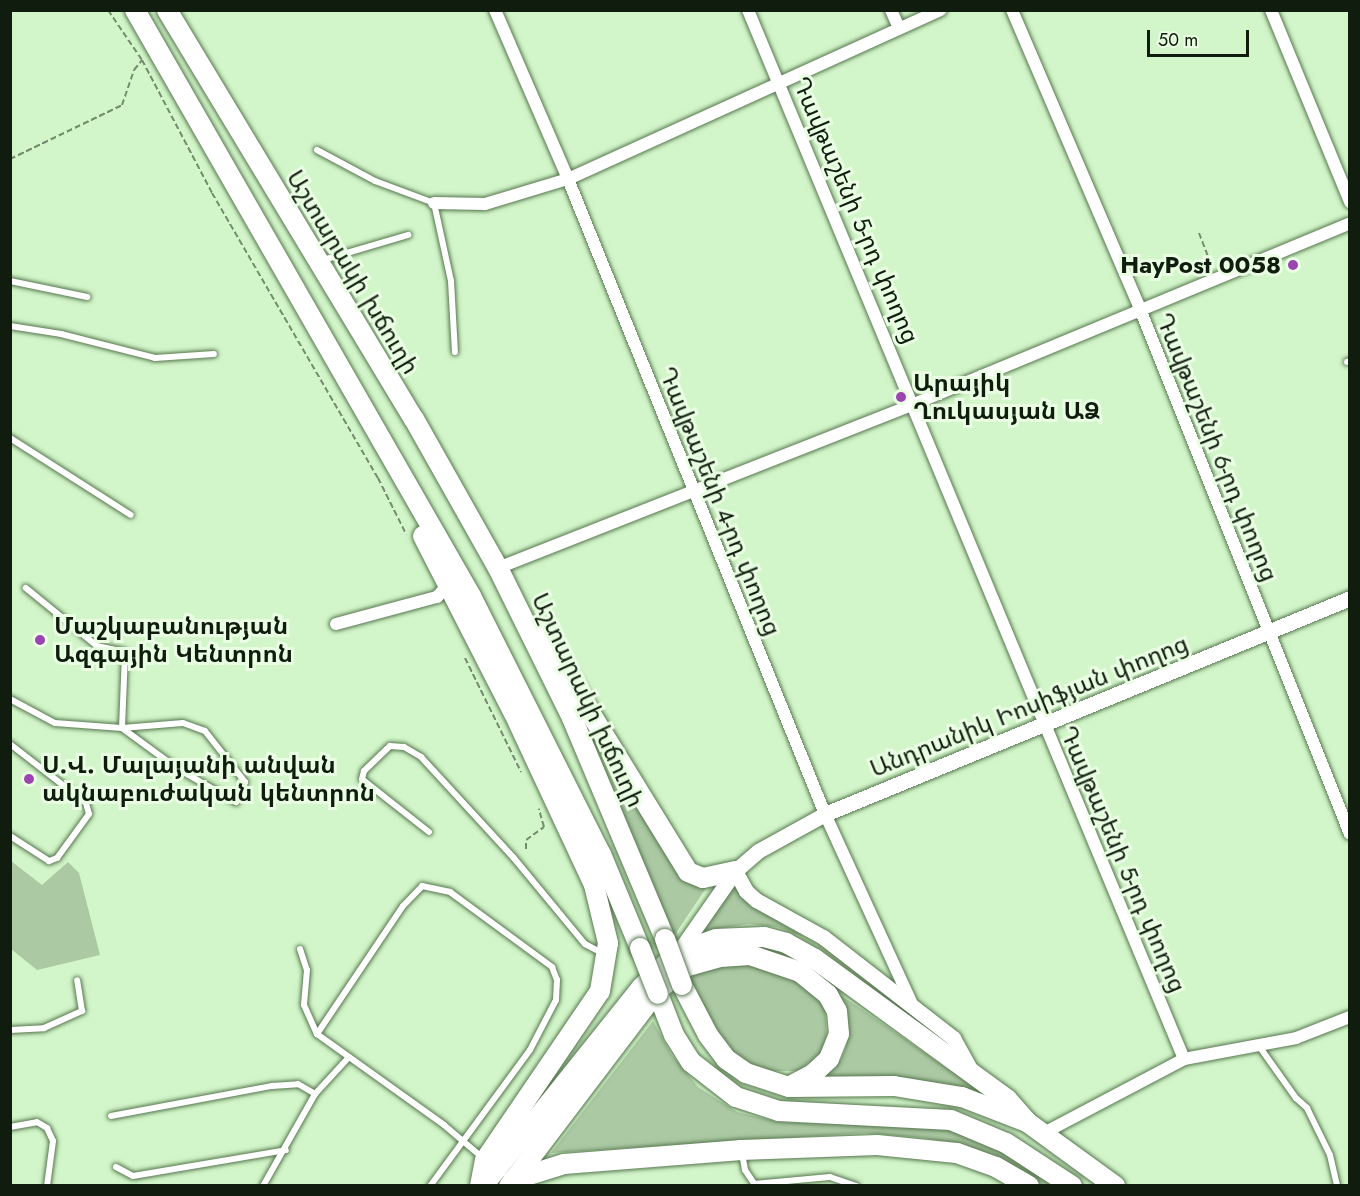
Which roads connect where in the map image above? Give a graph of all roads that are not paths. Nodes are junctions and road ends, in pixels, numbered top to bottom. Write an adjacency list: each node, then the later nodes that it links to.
1 (135, 10): 18 (main road)
2 (167, 10): 15 (main road, Աշտարակի խճուղի)
3 (495, 10): 12 (street, Դավթաշենի 4-րդ փողոց)
4 (748, 10): 10 (street, Դավթաշենի 5-րդ փողոց)
5 (891, 10): 9 (street)
6 (941, 10): 9 (street)
7 (1012, 10): 22 (street, Դավթաշենի 6-րդ փողոց)
8 (1271, 10): 13 (street)
9 (899, 28): 10 (street)
10 (780, 82): 12 (street); 26 (street, Դավթաշենի 5-րդ փողոց)
11 (317, 150): 14 (lane)
12 (568, 179): 14 (street); 29 (street, Դավթաշենի 4-րդ փողոց)
13 (1350, 202)
14 (434, 203): 24 (lane)
15 (293, 223): 18 (main road); 19 (main road, Աշտարակի խճուղի)
16 (1350, 223): 22 (street)
17 (408, 235): 19 (lane)
18 (269, 239): 28 (main road)
19 (317, 262): 31 (main road, Աշտարակի խճուղի)
20 (10, 281): 21 (lane)
21 (87, 297)
22 (1140, 309): 26 (street); 36 (street, Դավթաշենի 6-րդ փողոց)
23 (10, 326): 25 (lane)
24 (455, 352)
25 (214, 354)
26 (914, 404): 29 (street); 38 (street, Դավթաշենի 5-րդ փողոց)
27 (10, 438): 30 (lane)
28 (379, 438): 32 (main road); 50 (main road, bridge)
29 (693, 491): 31 (street); 41 (street, Դավթաշենի 4-րդ փողոց)
30 (130, 515)
31 (502, 577): 45 (main road); 46 (main road, Աշտարակի խճուղի)
32 (446, 587): 35 (street); 48 (main road)
33 (26, 588): 39 (lane)
34 (1350, 598): 36 (street, Անդրանիկ Իոսիֆյան փողոց)
35 (336, 624)
36 (1268, 631): 38 (street, Անդրանիկ Իոսիֆյան փողոց); 43 (street, Դավթաշենի 6-րդ փողոց)
37 (10, 699): 39 (lane)
38 (1043, 724): 41 (street, Անդրանիկ Իոսիֆյան փողոց); 57 (street, Դավթաշենի 5-րդ փողոց)
39 (122, 728): 39 (lane)
40 (10, 744): 44 (lane)
41 (825, 814): 45 (street, Անդրանիկ Իոսիֆյան փողոց); 51 (street, Դավթաշենի 4-րդ փողոց)
42 (429, 832): 48 (lane)
43 (1350, 834)
44 (10, 836)
45 (735, 871): 46 (street, Անդրանիկ Իոսիֆյան փողոց); 51 (street)
46 (671, 946): 50 (street, Անդրանիկ Իոսիֆյան փողոց); 58 (main road); 59 (main road, Աշտարակի խճուղի, bridge); 68 (main road)
47 (300, 949): 54 (lane)
48 (608, 956): 68 (main road)
49 (77, 980): 53 (lane)
50 (658, 992): 59 (main road); 68 (main road); 76 (main road)
51 (912, 1004): 58 (street)
52 (1350, 1017): 55 (street)
53 (10, 1030)
54 (317, 1034): 56 (lane); 64 (lane)
55 (1259, 1045): 57 (street); 69 (lane)
56 (350, 1057): 60 (lane); 64 (lane)
57 (1184, 1059): 63 (street)
58 (973, 1074): 63 (main road)
59 (789, 1086): 63 (main road, Աշտարակի խճուղի)
60 (315, 1094): 61 (lane); 65 (lane)
61 (111, 1116)
62 (10, 1126): 70 (lane)
63 (1035, 1128): 77 (main road, Աշտարակի խճուղի)
64 (465, 1142): 68 (lane); 72 (lane)
65 (286, 1150): 67 (lane); 71 (lane)
66 (741, 1150): 68 (main road); 73 (lane); 75 (main road)
67 (116, 1167)
68 (495, 1179)
69 (1335, 1184): 78 (lane)
70 (47, 1185)
71 (264, 1185)
72 (430, 1185)
73 (754, 1185): 74 (lane)
74 (856, 1185)
75 (1029, 1185)
76 (1072, 1185)
77 (1114, 1185)
78 (1326, 1185)

